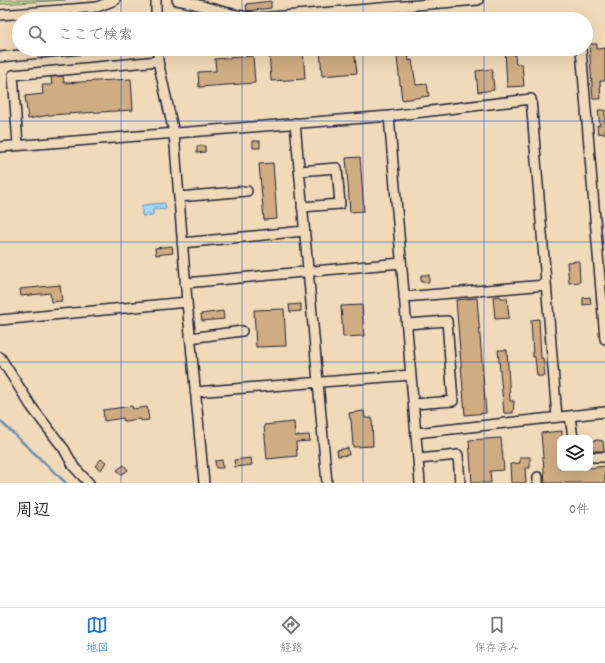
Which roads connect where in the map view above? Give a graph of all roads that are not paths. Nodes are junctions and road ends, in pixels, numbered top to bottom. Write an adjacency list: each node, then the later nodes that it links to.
1 (156, 0): 6 (street)
2 (177, 0): 7 (street)
3 (478, 0): 8 (street)
4 (109, 1): 5 (street)
5 (36, 12)
6 (156, 12)
7 (225, 12)
8 (332, 12)
9 (12, 14): 10 (street)
10 (0, 15)
11 (12, 56): 14 (street)
12 (158, 56): 15 (street)
13 (582, 56): 37 (street)
14 (0, 57)
15 (158, 61): 18 (street); 19 (street)
16 (389, 116): 17 (street); 27 (street); 30 (street)
17 (295, 123): 18 (street); 21 (street)
18 (174, 133): 19 (street); 23 (street)
19 (18, 145): 20 (street)
20 (0, 146)
21 (299, 171): 24 (street); 24 (street)
22 (247, 191): 23 (street)
23 (179, 197): 26 (street)
24 (302, 207): 25 (street)
25 (304, 231): 26 (street); 28 (street)
26 (182, 243): 29 (street)
27 (401, 263): 28 (street); 31 (street)
28 (308, 272): 29 (street); 40 (street)
29 (185, 283): 32 (street)
30 (546, 285): 31 (street); 45 (street)
31 (404, 297): 34 (street)
32 (186, 302): 33 (street); 36 (street)
33 (0, 320)
34 (407, 324): 39 (street); 42 (street)
35 (242, 331): 36 (street)
36 (190, 338): 41 (street)
37 (605, 338)
38 (0, 357): 51 (street)
39 (411, 375): 40 (street); 42 (street)
40 (318, 383): 41 (street); 53 (street)
41 (195, 392): 52 (street)
42 (414, 404): 46 (street)
43 (605, 412): 44 (street)
44 (570, 416): 45 (street); 47 (street)
45 (558, 417): 46 (street)
46 (416, 433): 50 (street)
47 (573, 435)
48 (605, 456): 49 (street)
49 (593, 457)
50 (418, 459): 55 (street); 56 (street)
51 (89, 483)
52 (204, 483)
53 (327, 483)
54 (417, 483): 55 (street)
55 (420, 483)
56 (460, 483)

